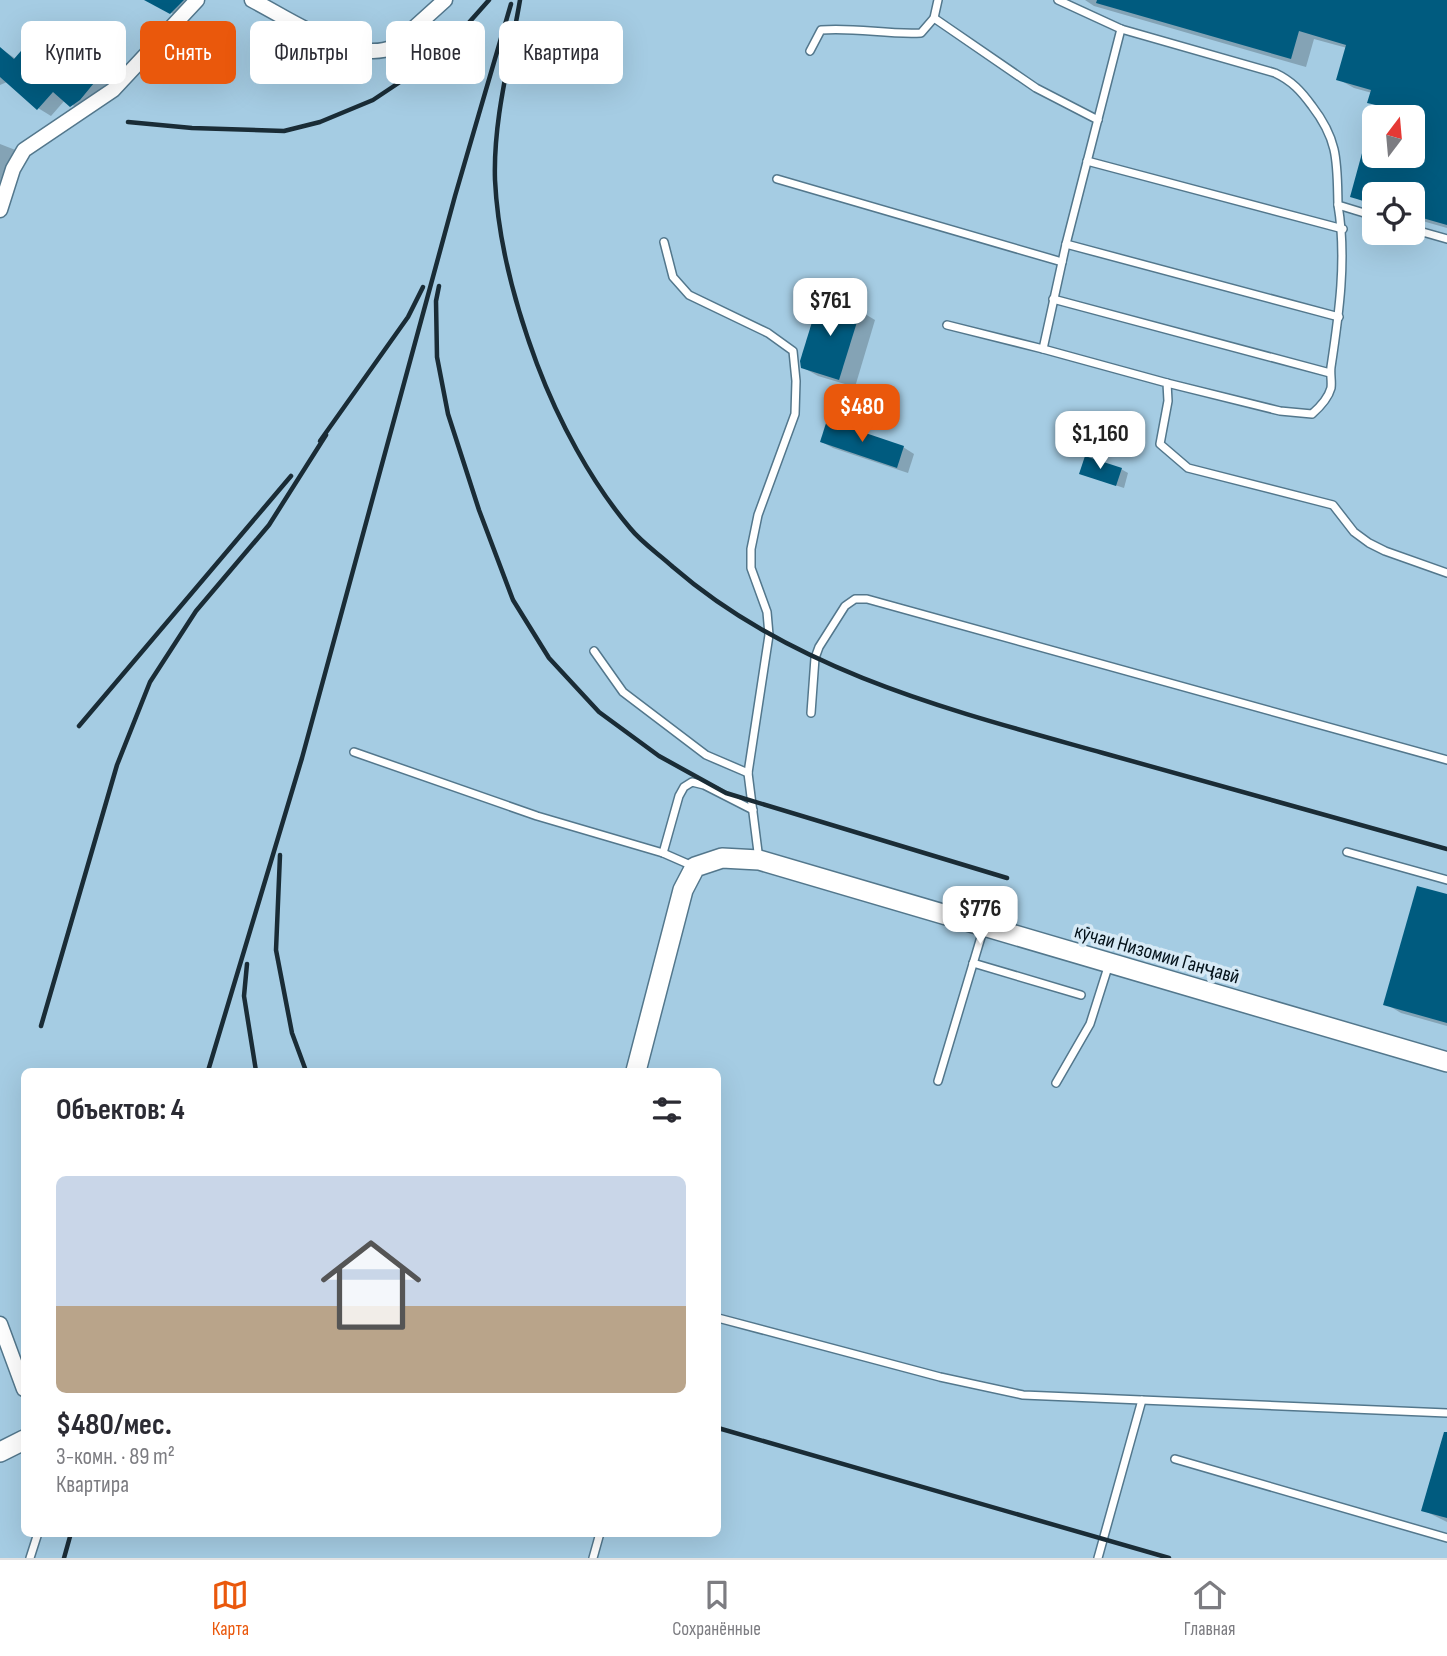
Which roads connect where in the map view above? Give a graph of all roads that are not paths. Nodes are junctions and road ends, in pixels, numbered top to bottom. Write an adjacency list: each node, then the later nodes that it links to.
1 (197, 0): 14 (street)
2 (252, 0): 3 (street)
3 (445, 0)
4 (938, 0): 7 (lane)
5 (1058, 0): 6 (lane)
6 (1068, 1): 8 (lane)
7 (933, 18): 9 (lane); 10 (lane)
8 (1121, 29): 10 (lane); 13 (lane)
9 (810, 51)
10 (1098, 120): 11 (lane)
11 (1087, 161): 16 (lane); 20 (lane)
12 (777, 179): 21 (lane)
13 (1338, 205): 15 (lane); 16 (lane)
14 (0, 210)
15 (1362, 212)
16 (1343, 229): 23 (lane)
17 (1425, 233): 18 (lane)
18 (1447, 239)
19 (664, 242): 33 (lane)
20 (1066, 244): 21 (lane); 23 (lane)
21 (1062, 262): 22 (lane)
22 (1053, 299): 25 (lane); 26 (lane)
23 (1339, 317): 26 (lane)
24 (947, 325): 25 (lane)
25 (1043, 348): 27 (lane)
26 (1330, 373): 27 (lane)
27 (1167, 383): 28 (lane)
28 (1447, 573)
29 (594, 651): 33 (lane)
30 (811, 713): 32 (lane)
31 (355, 752): 36 (lane)
32 (1447, 760)
33 (748, 773): 34 (lane)
34 (753, 810): 36 (lane); 37 (lane)
35 (1347, 852): 39 (lane)
36 (663, 853): 38 (lane)
37 (759, 860): 38 (main road, кӯчаи Низомии Ганҷавӣ); 40 (main road, кӯчаи Низомии Ганҷавӣ)
38 (695, 867): 45 (main road)
39 (1447, 880)
40 (984, 926): 41 (lane); 42 (main road, кӯчаи Низомии Ганҷавӣ)
41 (973, 963): 43 (lane); 46 (lane)
42 (1109, 963): 44 (main road, кӯчаи Низомии Ганҷавӣ); 47 (lane)
43 (1081, 995)
44 (1447, 1062)
45 (637, 1068)
46 (938, 1081)
47 (1056, 1083)
48 (721, 1319): 51 (lane)
49 (0, 1324): 50 (street)
50 (21, 1381)
51 (1142, 1400): 52 (lane); 61 (lane)
52 (1447, 1413)
53 (21, 1442): 54 (main road)
54 (0, 1452)
55 (1175, 1459): 58 (lane)
56 (37, 1537): 59 (lane)
57 (599, 1537): 60 (lane)
58 (1447, 1538)
59 (30, 1558)
60 (593, 1558)
61 (1098, 1558)

